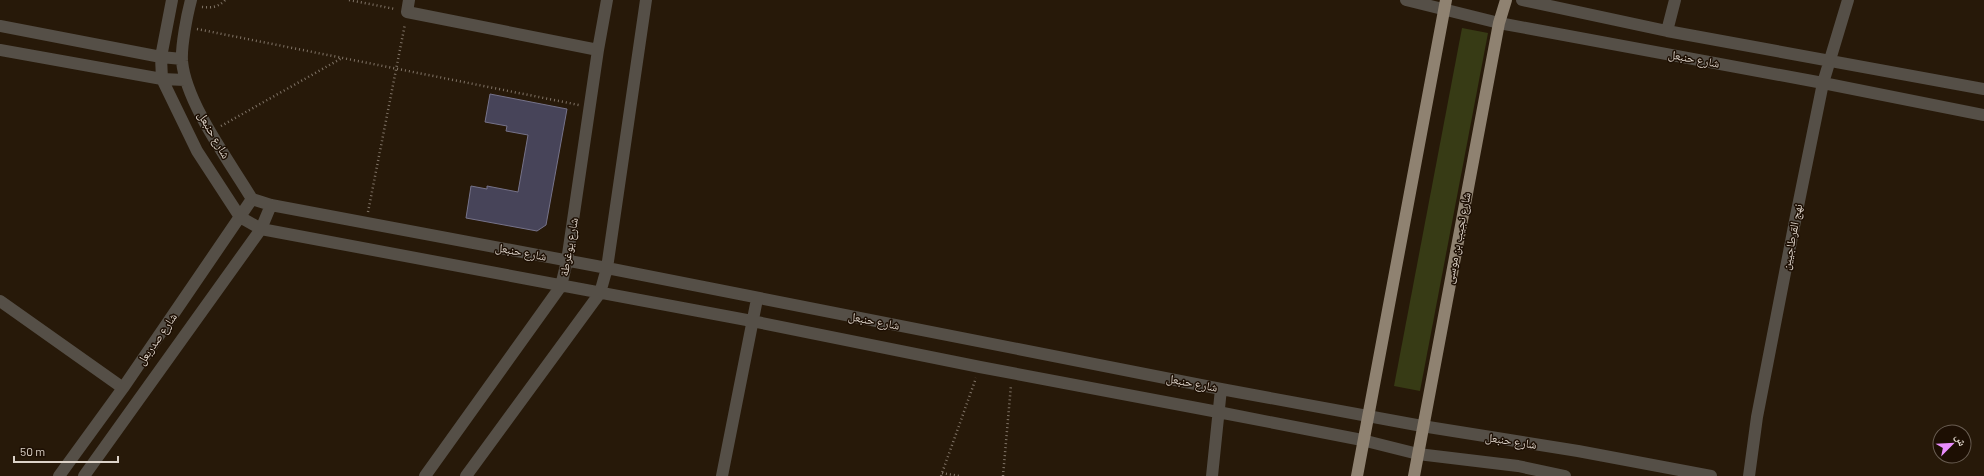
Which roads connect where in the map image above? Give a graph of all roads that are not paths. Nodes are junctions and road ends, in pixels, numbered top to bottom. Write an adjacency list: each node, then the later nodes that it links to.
1 (172, 0): 17 (street, شارع حنبعل)
2 (191, 0): 18 (street, شارع حنبعل)
3 (607, 0): 16 (street, شارع يوغرطة)
4 (646, 0): 30 (street)
5 (1406, 0): 10 (street, شارع حنبعل)
6 (1506, 0): 12 (main road, شارع نجيب بن موسى)
7 (1522, 0): 14 (street, شارع حنبعل)
8 (1675, 0): 14 (street)
9 (1848, 0): 19 (street, نهج القرطاجيين)
10 (1445, 4): 12 (street, شارع حنبعل); 39 (main road)
11 (408, 6): 16 (street)
12 (1499, 23): 22 (street, شارع حنبعل); 40 (main road, شارع نجيب بن موسى)
13 (0, 26): 17 (street)
14 (1667, 31): 19 (street, شارع حنبعل)
15 (0, 50): 20 (street)
16 (598, 50): 29 (street, شارع يوغرطة)
17 (161, 57): 18 (street); 20 (street, شارع حنبعل)
18 (182, 59): 21 (street, شارع حنبعل)
19 (1830, 61): 22 (street, نهج القرطاجيين); 23 (street, شارع حنبعل)
20 (162, 79): 21 (street); 27 (street, شارع حنبعل)
21 (185, 80): 25 (street, شارع حنبعل)
22 (1823, 83): 24 (street, شارع حنبعل); 53 (street, نهج القرطاجيين)
23 (1984, 89)
24 (1984, 115)
25 (252, 199): 26 (street, شارع حنبعل); 27 (street, شارع صدربعل)
26 (272, 204): 28 (street, شارع صدربعل); 29 (street, شارع حنبعل)
27 (240, 217): 28 (street, شارع حنبعل); 36 (street, شارع صدربعل)
28 (261, 229): 31 (street, شارع حنبعل); 44 (street, شارع صدربعل)
29 (568, 261): 30 (street, شارع حنبعل); 31 (street, شارع يوغرطة)
30 (607, 268): 32 (street); 33 (street, شارع حنبعل)
31 (561, 286): 32 (street, شارع حنبعل); 45 (street, شارع يوغرطة)
32 (600, 293): 35 (street, شارع حنبعل); 46 (street)
33 (757, 299): 35 (street); 37 (street, شارع حنبعل)
34 (0, 301): 36 (street)
35 (752, 321): 38 (street, شارع حنبعل); 47 (street)
36 (123, 388): 43 (street, شارع صدربعل)
37 (1221, 389): 38 (street); 39 (street, شارع حنبعل)
38 (1218, 412): 41 (street, شارع حنبعل); 48 (street)
39 (1367, 416): 40 (street, شارع حنبعل); 41 (main road)
40 (1422, 426): 42 (main road, شارع نجيب بن موسى); 52 (street, شارع حنبعل)
41 (1362, 440): 42 (street, شارع حنبعل); 49 (main road)
42 (1418, 454): 50 (main road, شارع نجيب بن موسى); 51 (street, شارع حنبعل)
43 (59, 476)
44 (84, 476)
45 (425, 476)
46 (466, 476)
47 (722, 476)
48 (1212, 476)
49 (1357, 476)
50 (1414, 476)
51 (1565, 476)
52 (1711, 476)
53 (1749, 476)

